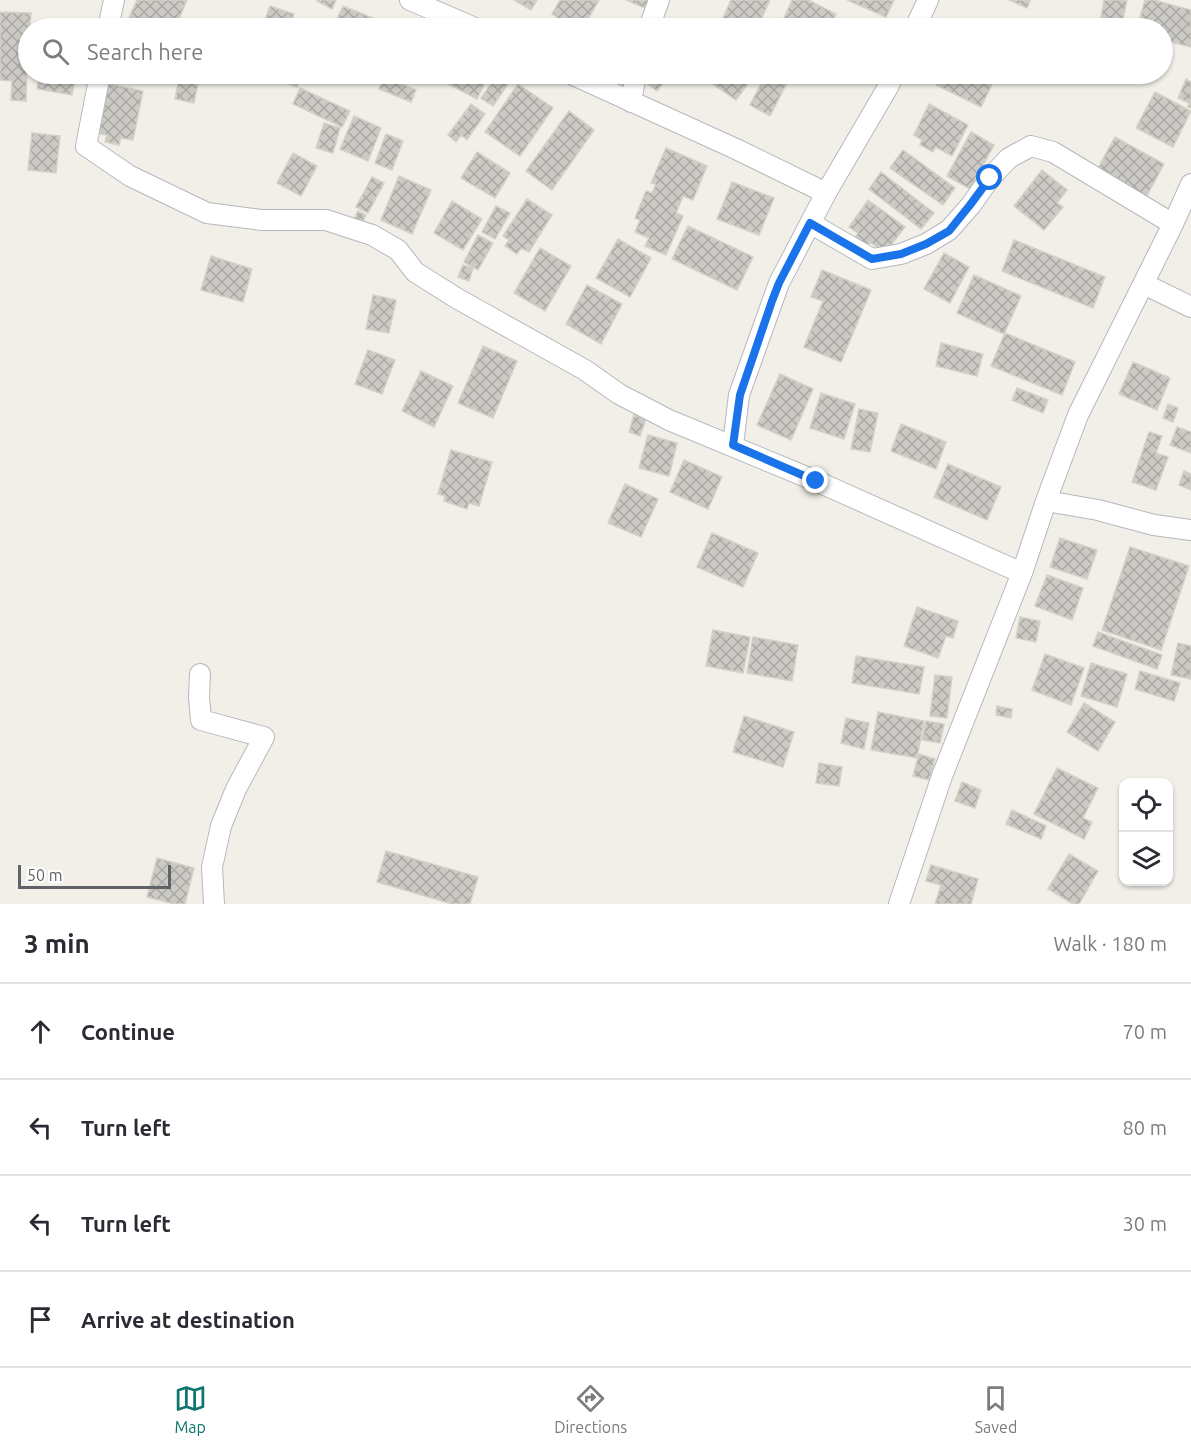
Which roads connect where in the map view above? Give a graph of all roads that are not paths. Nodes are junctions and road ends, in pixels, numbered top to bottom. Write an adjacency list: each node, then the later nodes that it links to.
1 (114, 0): 5 (street)
2 (410, 0): 6 (street)
3 (659, 0): 7 (street)
4 (928, 0): 8 (street)
5 (110, 18)
6 (452, 18)
7 (653, 18)
8 (920, 18)
9 (98, 84): 20 (street)
10 (592, 84): 13 (street)
11 (634, 84): 13 (street)
12 (889, 84): 15 (street)
13 (631, 102): 15 (street)
14 (1191, 184): 17 (street)
15 (826, 193): 16 (street)
16 (810, 223): 17 (street); 20 (street)
17 (1173, 224): 18 (street)
18 (1143, 284): 19 (street); 21 (street)
19 (1191, 307)
20 (733, 445): 23 (street)
21 (1046, 501): 22 (street); 23 (street)
22 (1191, 530)
23 (1022, 573): 26 (street)
24 (200, 674): 25 (street)
25 (214, 904)
26 (899, 904)

